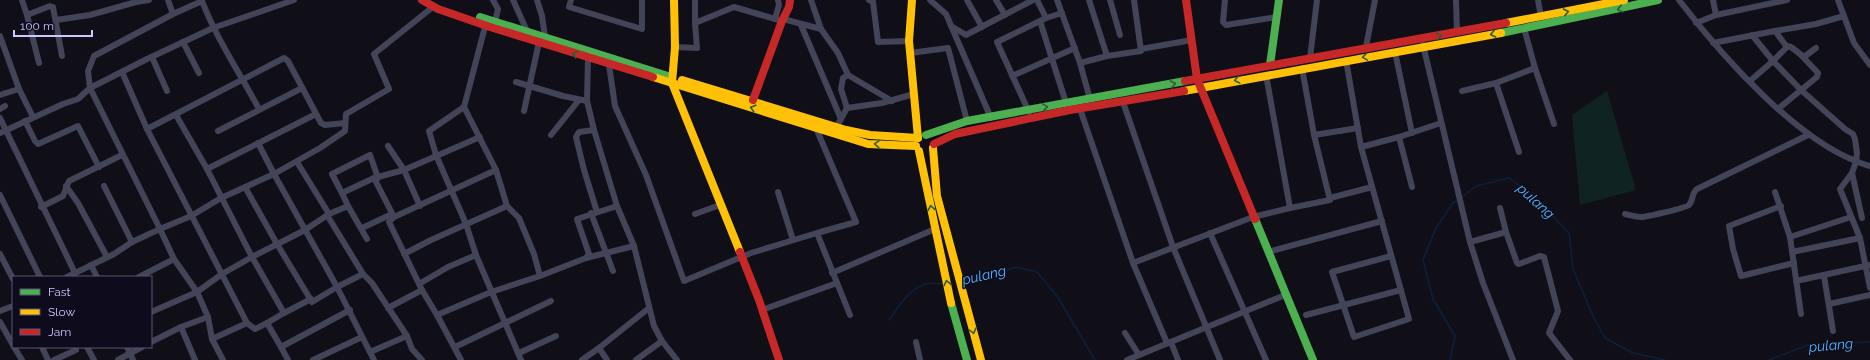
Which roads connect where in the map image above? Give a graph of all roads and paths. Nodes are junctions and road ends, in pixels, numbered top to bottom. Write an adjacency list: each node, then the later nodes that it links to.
1 (22, 0): 49 (street)
2 (149, 0): 43 (street)
3 (168, 0): 48 (street)
4 (294, 0): 44 (street)
5 (422, 0): 45 (main road)
6 (493, 0): 58 (street)
7 (513, 0): 68 (street)
8 (571, 0): 9 (street)
9 (642, 0)
10 (674, 0): 80 (main road)
11 (694, 0): 59 (street)
12 (737, 0): 46 (street)
13 (778, 0): 56 (street)
14 (790, 0): 56 (main road)
15 (813, 0): 66 (street)
16 (881, 0): 42 (street)
17 (912, 0): 76 (main road)
18 (930, 0): 62 (street)
19 (967, 0): 63 (street)
20 (996, 0): 50 (street)
21 (1033, 0): 50 (street)
22 (1038, 0): 57 (street)
23 (1057, 0): 47 (street)
24 (1088, 0): 89 (street)
25 (1110, 0): 70 (street)
26 (1134, 0): 85 (street)
27 (1186, 0): 75 (main road)
28 (1224, 0): 53 (street)
29 (1279, 0): 53 (main road)
30 (1317, 0): 95 (street)
31 (1375, 0): 81 (street)
32 (1456, 0): 69 (street)
33 (1538, 0): 54 (street)
34 (1624, 0): 54 (main road, one-way to 34)
35 (1658, 0): 65 (main road, one-way to 65)
36 (1679, 0): 60 (street)
37 (1713, 0): 51 (street)
38 (1787, 0): 51 (street)
39 (1838, 0): 52 (street)
40 (204, 1): 48 (street); 64 (street)
41 (538, 1): 74 (street)
42 (871, 1): 76 (street)
43 (123, 3): 55 (street)
44 (279, 3): 64 (street)
45 (433, 3): 58 (main road); 148 (street)
46 (739, 8): 56 (street); 59 (street)
47 (1062, 13): 57 (street); 83 (street)
48 (173, 14): 118 (street)
49 (26, 15): 55 (street); 98 (street)
50 (1005, 15): 63 (street)
51 (1716, 15): 60 (street)
52 (1844, 16): 67 (street); 102 (street)
53 (1277, 17): 101 (main road)
54 (1541, 17): 69 (main road)
55 (56, 20): 88 (street)
56 (780, 20): 61 (street); 128 (main road)
57 (1043, 20): 94 (street); 109 (street)
58 (489, 22): 68 (main road); 74 (main road); 133 (street)
59 (695, 23): 80 (street)
60 (1696, 23): 78 (street)
61 (801, 25): 66 (street); 149 (street)
62 (951, 26): 63 (street); 144 (street)
63 (982, 27)
64 (213, 28): 77 (street); 110 (street)
65 (1524, 28): 82 (main road, one-way to 82); 104 (street)
66 (820, 29): 108 (street)
67 (1775, 30): 71 (street); 79 (street)
68 (526, 31): 74 (main road)
69 (1458, 32): 73 (main road, one-way to 69)
70 (1120, 35)
71 (1752, 35): 78 (street); 97 (street)
72 (0, 36): 91 (street)
73 (1422, 39): 81 (main road); 82 (street)
74 (542, 40): 93 (main road, one-way to 74); 112 (main road); 116 (street)
75 (1192, 40): 85 (street); 111 (main road)
76 (909, 41): 86 (main road)
77 (183, 42): 92 (street); 106 (street)
78 (1713, 43): 113 (street)
79 (1787, 46): 90 (street); 97 (street)
80 (675, 47): 112 (main road)
81 (1366, 47): 95 (main road)
82 (1423, 47): 87 (main road); 150 (street)
83 (1075, 48): 94 (street); 99 (street)
84 (1816, 48): 90 (street)
85 (1141, 49): 89 (street)
86 (910, 52): 124 (main road); 147 (street)
87 (1396, 52): 96 (main road, one-way to 96); 158 (street)
88 (62, 56)
89 (1107, 56): 99 (street)
90 (1802, 56): 121 (street)
91 (3, 57): 120 (street)
92 (152, 57): 105 (street); 122 (street)
93 (588, 58): 100 (main road); 129 (street)
94 (1052, 58): 109 (street); 132 (street)
95 (1310, 58): 101 (main road)
96 (1346, 60): 103 (main road); 153 (street)
97 (1772, 62): 113 (street); 121 (street)
98 (39, 63)
99 (1080, 63): 126 (street)
100 (609, 65): 112 (main road); 239 (street)
101 (1270, 65): 111 (main road)
102 (1870, 65)
103 (1302, 68): 107 (main road); 161 (street)
104 (1535, 68): 115 (street); 151 (street)
105 (122, 72): 118 (street); 154 (street)
106 (199, 73)
107 (1266, 74): 117 (main road, one-way to 117); 201 (street)
108 (848, 75): 130 (street); 134 (street)
109 (1012, 76): 136 (street)
110 (243, 79): 119 (street); 135 (street); 141 (street)
111 (1197, 79): 117 (main road); 126 (main road, one-way to 111)
112 (671, 80): 128 (main road); 152 (main road, one-way to 112); 194 (main road)
113 (1750, 81): 138 (street)
114 (516, 82): 116 (street)
115 (1496, 83): 123 (street); 169 (street)
116 (530, 86): 127 (street); 139 (street)
117 (1200, 87): 131 (main road); 209 (main road)
118 (90, 88): 142 (street); 170 (street)
119 (302, 88): 135 (street); 140 (street)
120 (19, 89): 125 (street); 142 (street)
121 (1801, 90): 138 (street); 173 (street)
122 (167, 91)
123 (1462, 91)
124 (914, 94): 130 (street); 164 (main road)
125 (0, 95)
126 (1090, 98): 132 (main road)
127 (579, 100): 129 (street); 159 (street)
128 (753, 100): 149 (main road)
129 (587, 101): 155 (street)
130 (892, 101): 134 (street)
131 (1122, 102): 137 (main road); 229 (street)
132 (1066, 103): 136 (main road, one-way to 132)
133 (464, 107): 162 (street); 171 (street)
134 (847, 108): 149 (street)
135 (259, 109): 157 (street)
136 (1028, 109): 144 (main road); 145 (street)
137 (1080, 109): 145 (main road); 242 (street)
138 (1778, 109): 160 (street)
139 (524, 111)
140 (316, 114): 148 (street); 165 (street)
141 (176, 115): 154 (street); 176 (street)
142 (33, 117): 146 (street)
143 (0, 118): 156 (street)
144 (991, 118): 147 (main road)
145 (1033, 118): 167 (main road)
146 (25, 121): 156 (street); 175 (street)
147 (967, 121): 164 (main road)
148 (345, 123): 172 (street)
149 (839, 123): 164 (main road)
150 (1441, 124): 158 (street); 226 (street)
151 (1554, 124)
152 (816, 128): 164 (main road, one-way to 152); 219 (street)
153 (1358, 128): 161 (street); 168 (street)
154 (147, 130): 207 (street)
155 (594, 130): 198 (street); 203 (street)
156 (3, 131): 200 (street)
157 (218, 131)
158 (1412, 133): 163 (street)
159 (551, 134)
160 (1808, 134): 173 (street); 205 (street)
161 (1314, 135): 193 (street)
162 (480, 137): 171 (street); 178 (street)
163 (1399, 137): 168 (street); 184 (street)
164 (920, 142): 167 (main road); 167 (main road); 215 (main road, one-way to 164)
165 (258, 143): 176 (street); 180 (street)
166 (388, 146): 177 (street)
167 (934, 146): 336 (main road, one-way to 336)
168 (1361, 147): 186 (street)
169 (1519, 152)
170 (122, 155): 175 (street); 216 (street)
171 (436, 155): 177 (street); 187 (street)
172 (297, 162): 180 (street); 206 (street)
173 (1856, 162): 174 (street); 179 (street)
174 (1870, 166)
175 (99, 167): 182 (street)
176 (207, 169): 192 (street)
177 (404, 170): 181 (street); 196 (street)
178 (496, 170): 187 (street); 197 (street)
179 (1852, 173): 210 (street); 211 (street)
180 (274, 174): 185 (street); 217 (street)
181 (376, 178): 190 (street); 190 (street); 208 (street)
182 (66, 186): 200 (street); 237 (street)
183 (104, 186): 225 (street)
184 (1412, 186)
185 (245, 187): 192 (street); 227 (street)
186 (1372, 187): 193 (street); 212 (street)
187 (452, 191): 196 (street); 213 (street)
188 (778, 192): 224 (street)
189 (1775, 192): 199 (street)
190 (342, 193): 195 (street)
191 (0, 195): 251 (street)
192 (221, 198): 207 (street); 238 (street)
193 (1330, 198): 201 (street)
194 (720, 205): 204 (street); 239 (main road)
195 (348, 206): 206 (street); 214 (street)
196 (420, 206): 208 (street)
197 (507, 206): 213 (street); 255 (street)
198 (617, 206): 203 (street); 228 (street)
199 (1781, 206): 221 (street); 243 (street)
200 (41, 207): 247 (street)
201 (1290, 208): 209 (street)
202 (1500, 208): 218 (street)
203 (594, 212): 234 (street); 240 (street)
204 (695, 214)
205 (1625, 214)
206 (328, 215): 217 (street); 250 (street)
207 (191, 216): 216 (street); 249 (street)
208 (393, 216): 214 (street); 233 (street)
209 (1253, 217): 220 (street); 230 (main road)
210 (1851, 217): 221 (street); 222 (street)
211 (1862, 218)
212 (1382, 221): 230 (street); 236 (street)
213 (466, 224): 233 (street); 235 (street)
214 (362, 228): 223 (street)
215 (935, 228): 248 (street); 335 (main road, one-way to 215)
216 (160, 230): 225 (street); 241 (street)
217 (305, 230): 227 (street); 260 (street)
218 (1506, 232): 226 (street); 343 (street)
219 (816, 233): 224 (street); 248 (street)
220 (1210, 233): 229 (street); 279 (street)
221 (1790, 237): 231 (street)
222 (1860, 238): 231 (street); 245 (street)
223 (367, 239)
224 (793, 240): 239 (street)
225 (132, 242): 237 (street)
226 (1470, 242): 342 (street)
227 (277, 244): 238 (street); 268 (street)
228 (634, 246): 234 (street); 274 (street)
229 (1173, 247): 242 (street); 291 (street)
230 (1268, 252): 266 (main road)
231 (1792, 252): 243 (street)
232 (0, 254): 257 (street)
233 (404, 254): 261 (street)
234 (606, 254): 240 (street); 246 (street)
235 (476, 255): 261 (street); 265 (street)
236 (1391, 256): 263 (street); 272 (street)
237 (107, 257): 244 (street)
238 (252, 257): 249 (street); 280 (street)
239 (742, 257): 276 (main road)
240 (586, 258): 255 (street)
241 (174, 259): 254 (street); 264 (street)
242 (1133, 263): 301 (street)
243 (1794, 263): 258 (street)
244 (92, 265): 247 (street); 253 (street)
245 (1868, 266): 256 (street); 262 (street)
246 (613, 271)
247 (75, 273): 252 (street)
248 (832, 273): 259 (street)
249 (222, 274): 264 (street); 289 (street)
250 (363, 274): 260 (street); 273 (street)
251 (40, 276)
252 (69, 276)
253 (97, 276)
254 (141, 276)
255 (540, 276): 265 (street)
256 (1824, 276): 258 (street); 270 (street)
257 (12, 277)
258 (1796, 281): 281 (street)
259 (837, 283): 276 (street); 283 (street)
260 (337, 287): 268 (street); 275 (street)
261 (420, 287): 273 (street); 282 (street)
262 (1870, 288)
263 (1401, 290): 272 (street); 272 (street)
264 (197, 292): 278 (street); 285 (street)
265 (490, 292): 282 (street); 287 (street)
266 (1285, 295): 279 (street); 341 (main road)
267 (1870, 296): 270 (street)
268 (311, 299): 280 (street)
269 (551, 301): 287 (street)
270 (1829, 304): 292 (street)
271 (12, 306): 277 (street)
272 (1343, 306): 284 (street)
273 (388, 308): 294 (street)
274 (649, 308): 298 (street); 311 (street)
275 (350, 310): 296 (street); 303 (street)
276 (762, 310): 333 (main road)
277 (0, 311)
278 (152, 312)
279 (1244, 312): 291 (street); 340 (street)
280 (284, 313): 288 (street)
281 (1801, 314)
282 (437, 315): 304 (street)
283 (850, 315)
284 (1306, 315)
285 (208, 317): 290 (street); 297 (street)
286 (0, 322): 302 (street)
287 (505, 322): 304 (street); 315 (street)
288 (268, 323): 289 (street); 303 (street)
289 (247, 324): 297 (street)
290 (181, 327): 299 (street); 322 (street)
291 (1206, 327): 301 (street); 339 (street)
292 (1833, 331)
293 (1125, 333): 314 (street)
294 (407, 336): 312 (street); 327 (street)
295 (556, 336): 315 (street)
296 (362, 337): 312 (street); 325 (street)
297 (212, 339): 323 (street)
298 (662, 341): 331 (street); 332 (street)
299 (152, 342)
300 (916, 342): 334 (street)
301 (1169, 342): 314 (street); 338 (street)
302 (12, 343)
303 (281, 347): 324 (street)
304 (455, 347): 328 (street)
305 (15, 348): 316 (street)
306 (42, 348): 317 (street)
307 (77, 348): 318 (street)
308 (88, 348): 319 (street)
309 (128, 348): 313 (street)
310 (140, 348): 313 (street)
311 (599, 348): 329 (street); 330 (street)
312 (370, 352): 326 (street)
313 (130, 353): 320 (street); 321 (street)
314 (1138, 357): 337 (street)
315 (519, 358)
316 (22, 360)
317 (48, 360)
318 (54, 360)
319 (94, 360)
320 (118, 360)
321 (133, 360)
322 (195, 360)
323 (223, 360)
324 (288, 360)
325 (313, 360)
326 (373, 360)
327 (422, 360)
328 (461, 360)
329 (581, 360)
330 (607, 360)
331 (636, 360)
332 (677, 360)
333 (779, 360)
334 (920, 360)
335 (967, 360)
336 (981, 360)
337 (1127, 360)
338 (1178, 360)
339 (1220, 360)
340 (1266, 360)
341 (1313, 360)
342 (1513, 360)
343 (1570, 360)

